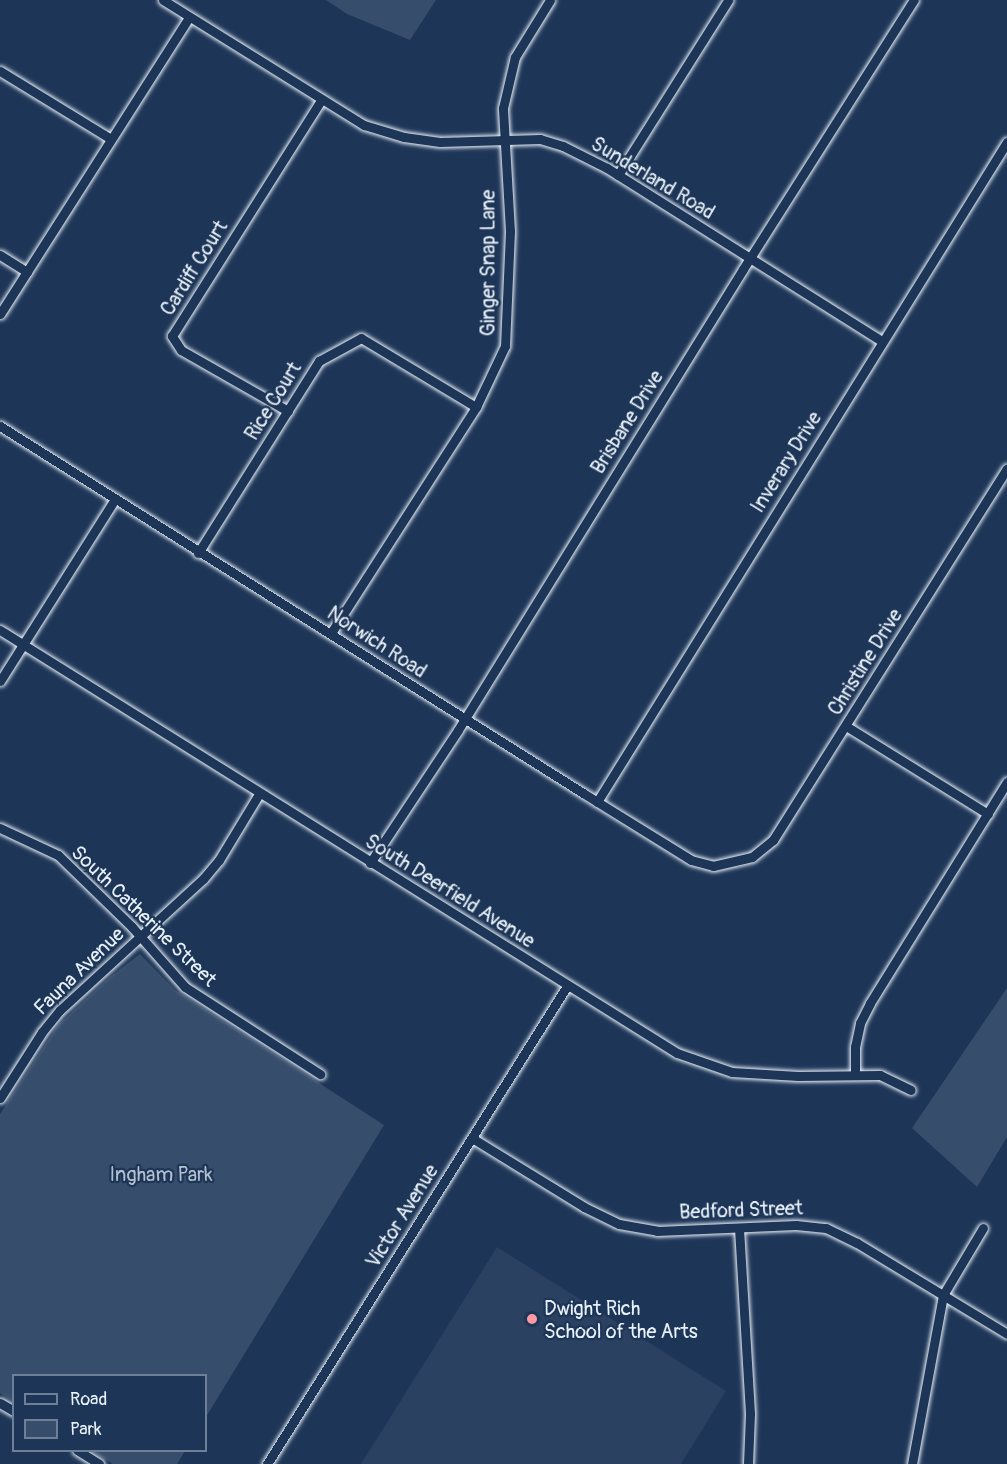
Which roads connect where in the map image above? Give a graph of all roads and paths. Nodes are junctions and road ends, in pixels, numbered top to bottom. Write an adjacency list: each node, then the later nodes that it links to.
1 (163, 0): 5 (street, Sunderland Road)
2 (550, 0): 9 (street, Ginger Snap Lane)
3 (728, 0): 11 (street)
4 (914, 0): 13 (street, Brisbane Drive)
5 (189, 16): 7 (street, Sunderland Road); 8 (street)
6 (0, 71): 8 (street)
7 (321, 100): 9 (street, Sunderland Road); 18 (street, Cardiff Court)
8 (111, 139): 14 (street)
9 (503, 142): 11 (street, Sunderland Road); 17 (street, Ginger Snap Lane)
10 (1007, 142): 16 (street, Inverary Drive)
11 (618, 175): 13 (street, Sunderland Road)
12 (0, 255): 14 (street)
13 (750, 258): 16 (street, Sunderland Road); 27 (street, Brisbane Drive)
14 (27, 272): 15 (street)
15 (0, 314)
16 (882, 341): 31 (street, Inverary Drive)
17 (476, 407): 18 (street, Rice Court); 24 (street, Ginger Snap Lane)
18 (288, 411): 22 (street, Rice Court)
19 (0, 426): 21 (street, Norwich Road)
20 (1007, 469): 28 (street, Christine Drive)
21 (115, 499): 22 (street, Norwich Road); 25 (street)
22 (198, 553): 24 (street, Norwich Road)
23 (0, 630): 25 (street, South Deerfield Avenue)
24 (332, 633): 27 (street, Norwich Road)
25 (22, 644): 26 (street); 30 (street, South Deerfield Avenue)
26 (0, 681)
27 (464, 720): 31 (street, Norwich Road); 35 (street, Brisbane Drive)
28 (846, 726): 32 (street); 34 (street, Christine Drive)
29 (1007, 782): 32 (street)
30 (259, 794): 35 (street, South Deerfield Avenue); 36 (street, Fauna Avenue)
31 (597, 802): 34 (street, Norwich Road)
32 (988, 814): 39 (street)
33 (0, 828): 36 (street, South Catherine Street)
34 (741, 861)
35 (370, 863): 37 (street, South Deerfield Avenue)
36 (140, 937): 38 (street, South Catherine Street); 41 (street, Fauna Avenue)
37 (567, 986): 39 (street, South Deerfield Avenue); 42 (street, Victor Avenue)
38 (320, 1074)
39 (855, 1074): 40 (street, South Deerfield Avenue)
40 (911, 1090)
41 (0, 1098)
42 (472, 1138): 43 (street, Bedford Street); 49 (street, Victor Avenue)
43 (739, 1228): 45 (street, Bedford Street); 50 (street)
44 (983, 1228): 45 (street)
45 (943, 1294): 46 (street, Bedford Street); 51 (street)
46 (1007, 1334)
47 (80, 1452): 48 (street)
48 (99, 1464)
49 (267, 1464)
50 (748, 1464)
51 (912, 1464)

